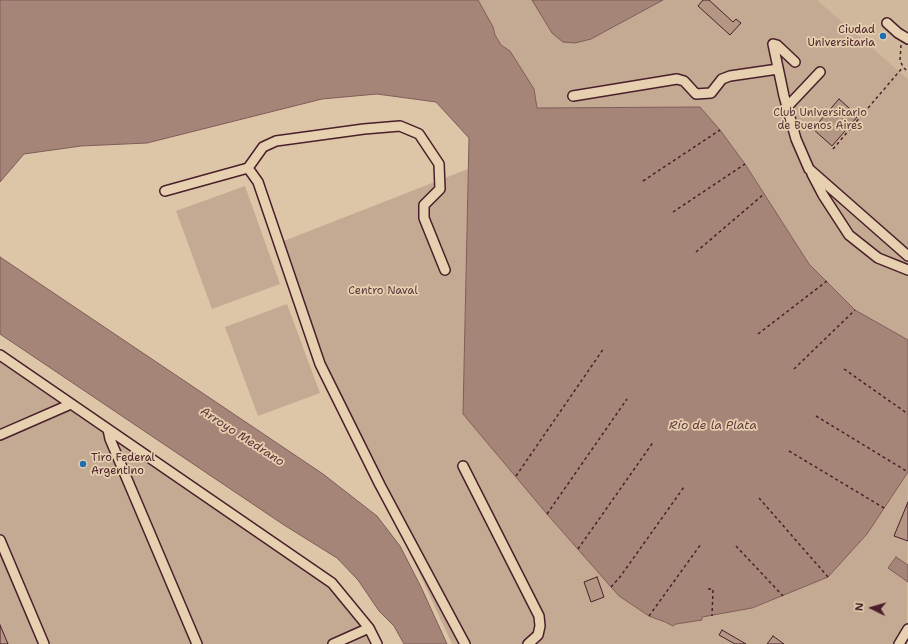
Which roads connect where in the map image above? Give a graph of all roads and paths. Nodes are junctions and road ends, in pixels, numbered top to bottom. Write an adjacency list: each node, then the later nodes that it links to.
1 (887, 23): 2 (lane)
2 (905, 40): 4 (path)
3 (795, 62): 5 (lane)
4 (903, 67): 7 (path); 11 (path)
5 (778, 69): 8 (lane); 9 (lane)
6 (820, 72): 9 (lane)
7 (908, 72)
8 (573, 96)
9 (787, 107): 14 (lane)
10 (720, 130): 15 (path)
11 (833, 149)
12 (745, 164): 18 (path)
13 (248, 168): 16 (lane); 21 (lane); 61 (lane)
14 (809, 169): 20 (lane); 22 (lane)
15 (643, 181)
16 (165, 191)
17 (764, 194): 19 (path)
18 (673, 212)
19 (696, 252)
20 (908, 256)
21 (445, 270)
22 (908, 270)
23 (827, 281): 25 (path)
24 (855, 310): 28 (path)
25 (758, 334)
26 (604, 348): 40 (path)
27 (0, 356): 31 (lane)
28 (794, 369)
29 (844, 369): 32 (path)
30 (627, 399): 44 (path)
31 (71, 404): 34 (lane); 35 (lane)
32 (908, 414)
33 (816, 416): 39 (path)
34 (108, 430): 55 (lane); 58 (lane)
35 (0, 435)
36 (654, 441): 48 (path)
37 (789, 451): 43 (path)
38 (463, 466): 62 (lane)
39 (908, 472)
40 (516, 476)
41 (684, 487): 50 (path)
42 (759, 498): 49 (path)
43 (884, 508)
44 (547, 514)
45 (0, 540): 57 (lane)
46 (701, 544): 53 (path)
47 (736, 546): 52 (path)
48 (578, 549)
49 (828, 577)
50 (611, 587)
51 (708, 589): 54 (path)
52 (783, 596)
53 (649, 616)
54 (712, 616)
55 (369, 628): 59 (lane); 60 (lane)
56 (908, 629): 63 (lane)
57 (44, 644)
58 (197, 644)
59 (334, 644)
60 (378, 644)
61 (465, 644)
62 (528, 644)
63 (899, 644)

